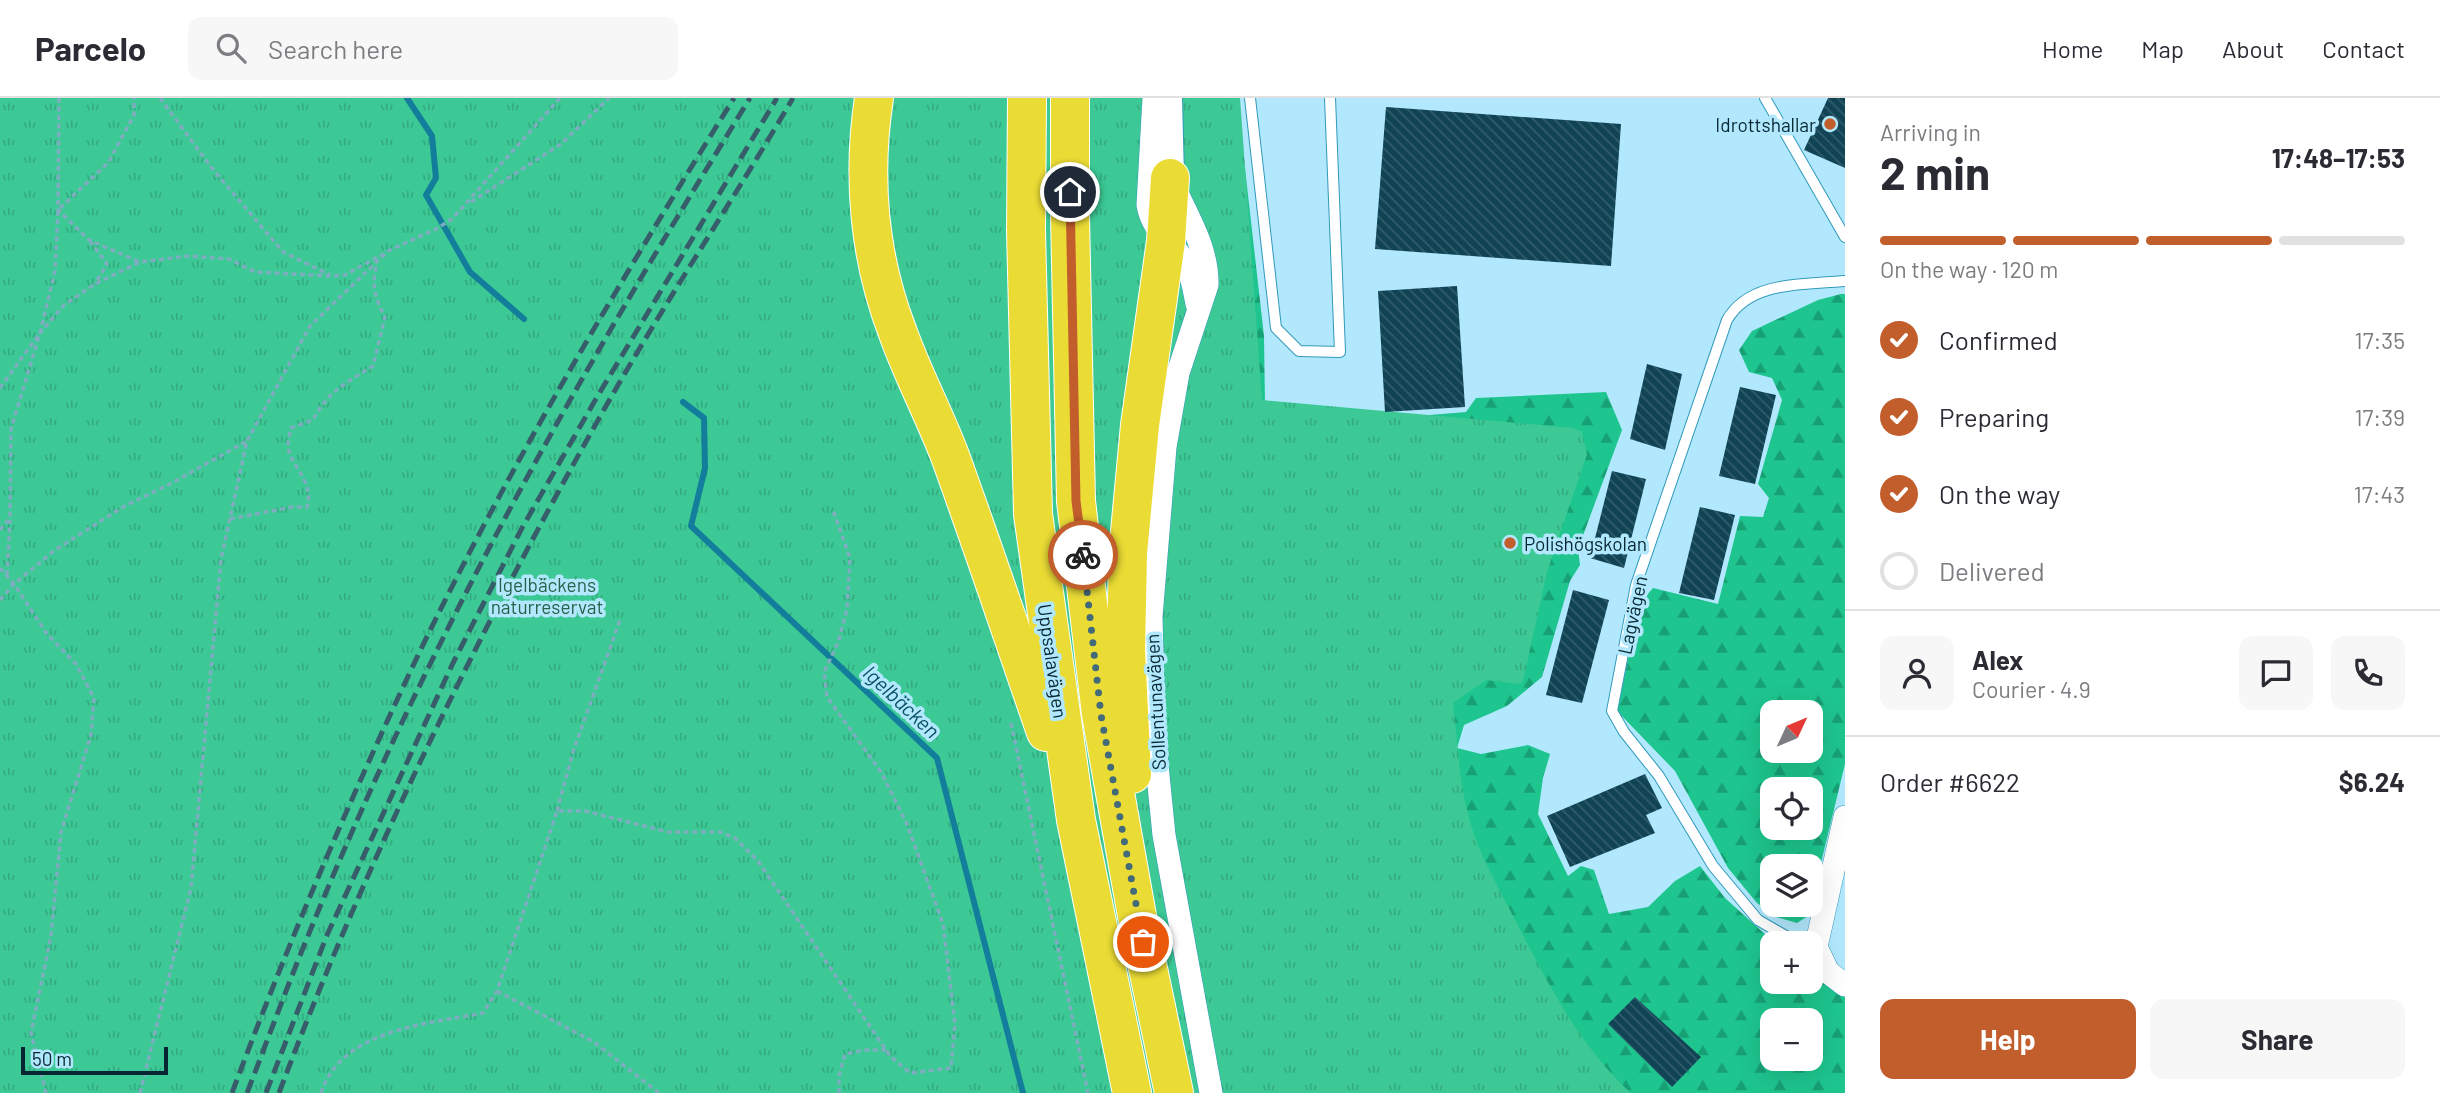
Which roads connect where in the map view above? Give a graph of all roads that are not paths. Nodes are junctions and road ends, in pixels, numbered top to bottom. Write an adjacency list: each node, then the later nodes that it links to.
1 (874, 98): 15 (highway)
2 (1027, 98): 15 (highway, Uppsalavägen)
3 (1070, 98): 16 (highway, Uppsalavägen)
4 (1154, 98): 11 (street, Sollentunavägen)
5 (1168, 98): 9 (street, Sollentunavägen)
6 (1250, 98): 7 (lane)
7 (1330, 98)
8 (1765, 98): 10 (lane)
9 (1170, 177): 11 (highway); 13 (street, Sollentunavägen)
10 (1845, 237)
11 (1166, 241): 13 (street, Sollentunavägen); 16 (highway)
12 (1845, 281): 17 (lane, Lagvägen)
13 (1198, 312): 23 (street, Sollentunavägen)
14 (1845, 817): 18 (street)
15 (1076, 820): 21 (highway, Uppsalavägen)
16 (1137, 916): 22 (highway, Uppsalavägen)
17 (1777, 931)
18 (1819, 931)
19 (1823, 964): 20 (street)
20 (1845, 985)
21 (1132, 1093)
22 (1174, 1093)
23 (1211, 1093)

